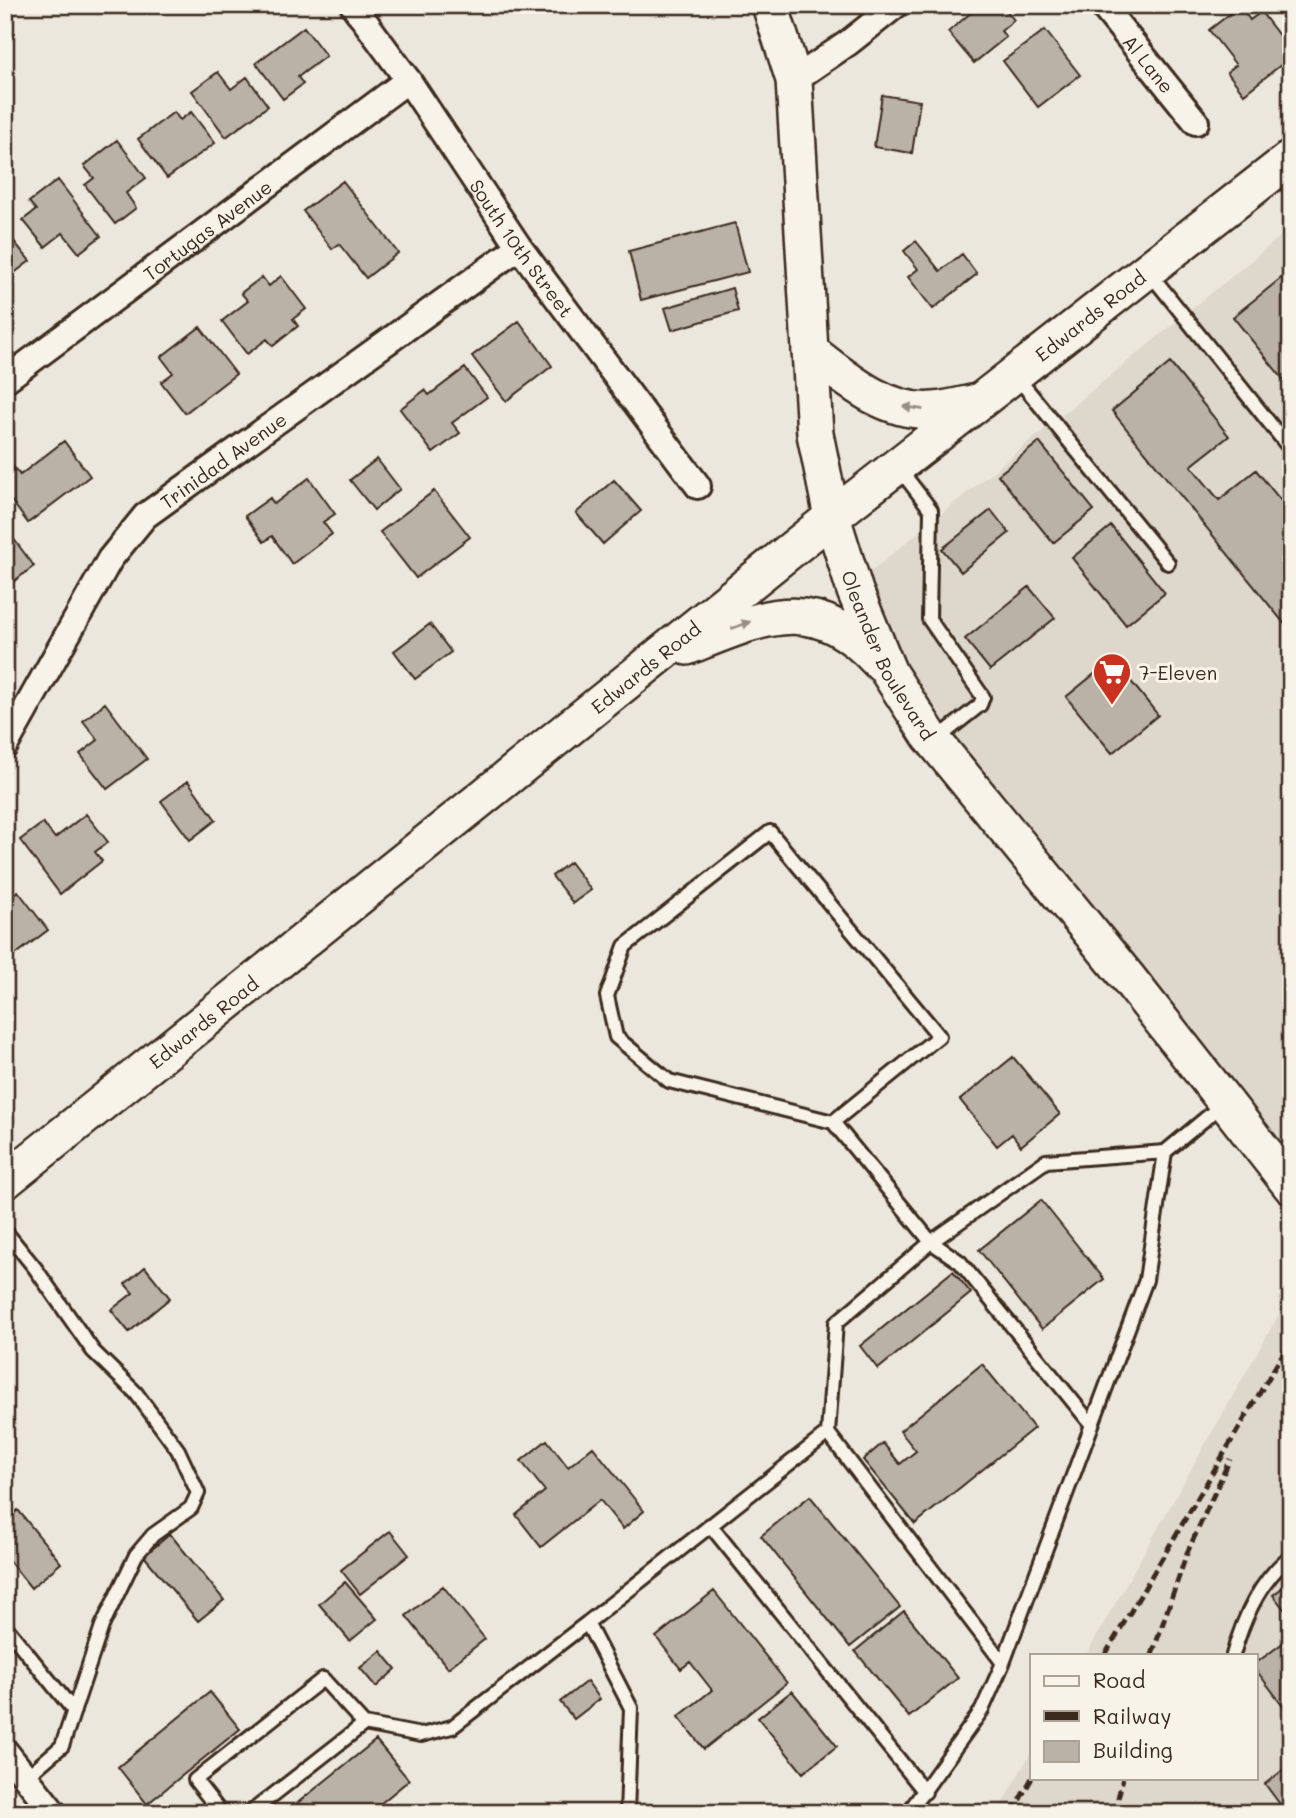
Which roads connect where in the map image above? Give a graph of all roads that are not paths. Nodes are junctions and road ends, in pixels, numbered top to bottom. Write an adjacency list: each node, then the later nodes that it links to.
1 (353, 5): 5 (street, South 10th Street)
2 (770, 5): 6 (main road, Oleander Boulevard)
3 (895, 5): 6 (street)
4 (1102, 5): 7 (street, Al Lane)
5 (408, 80): 9 (street, South 10th Street); 13 (street, Tortugas Avenue)
6 (794, 80): 11 (main road, Oleander Boulevard)
7 (1196, 122)
8 (1291, 158): 10 (main road, Edwards Road)
9 (519, 247): 17 (street, South 10th Street); 23 (street, Trinidad Avenue)
10 (1147, 270): 12 (main road, Edwards Road); 15 (lane)
11 (810, 351): 14 (main road, one-way to 11); 18 (main road, Oleander Boulevard)
12 (1014, 374): 14 (main road, Edwards Road); 19 (lane)
13 (5, 380)
14 (980, 401): 16 (main road, Edwards Road)
15 (1291, 450)
16 (897, 466): 18 (main road, Edwards Road); 22 (lane)
17 (698, 486)
18 (832, 517): 20 (main road, Edwards Road); 21 (main road, Oleander Boulevard)
19 (1168, 563)
20 (654, 659): 21 (main road, one-way to 21); 27 (main road, Edwards Road)
21 (889, 673): 22 (main road, Oleander Boulevard)
22 (934, 741): 24 (main road, Oleander Boulevard)
23 (5, 746)
24 (1226, 1101): 26 (lane); 28 (main road, Oleander Boulevard)
25 (833, 1122): 25 (lane); 30 (lane)
26 (1165, 1152): 30 (lane); 31 (lane)
27 (5, 1181)
28 (1291, 1186)
29 (5, 1231): 39 (lane)
30 (931, 1242): 31 (lane); 32 (lane)
31 (1092, 1425): 38 (lane)
32 (828, 1433): 33 (lane); 38 (lane)
33 (710, 1525): 35 (lane); 43 (lane)
34 (1291, 1556): 37 (lane)
35 (587, 1623): 40 (lane); 47 (lane)
36 (5, 1626): 39 (lane)
37 (1233, 1654)
38 (1003, 1663): 43 (lane)
39 (74, 1711): 42 (lane)
40 (364, 1724): 45 (lane); 46 (lane)
41 (5, 1751): 42 (street)
42 (26, 1777): 44 (street)
43 (925, 1792): 48 (lane)
44 (54, 1813)
45 (221, 1813)
46 (250, 1813)
47 (627, 1813)
48 (908, 1813)

